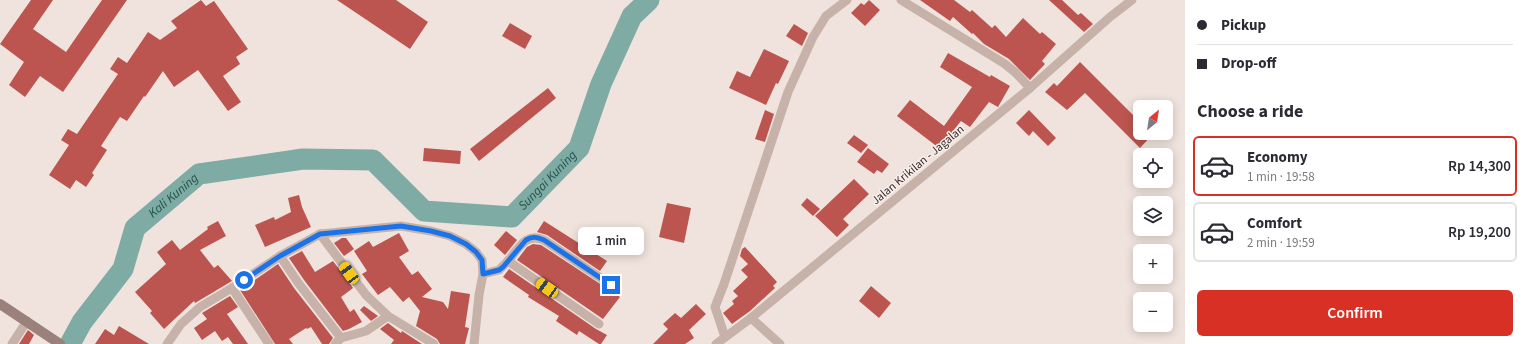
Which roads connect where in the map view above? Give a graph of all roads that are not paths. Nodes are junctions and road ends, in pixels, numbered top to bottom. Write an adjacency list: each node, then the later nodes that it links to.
1 (846, 0): 16 (street)
2 (902, 0): 4 (street)
3 (1132, 0): 4 (street, Jalan Krikilan - Jagalan)
4 (1030, 88): 13 (street, Jalan Krikilan - Jagalan)
5 (320, 234): 6 (street); 8 (street); 12 (street)
6 (280, 256): 10 (street); 17 (street)
7 (508, 261): 8 (street); 9 (street); 15 (street)
8 (483, 274): 23 (street)
9 (611, 285)
10 (232, 288): 20 (street); 21 (street)
11 (0, 304): 14 (main road)
12 (388, 316): 17 (street); 22 (street)
13 (751, 318): 16 (street, Jalan Krikilan - Jagalan); 25 (street)
14 (27, 321): 18 (street); 19 (main road)
15 (599, 324)
16 (725, 337): 24 (street, Jalan Krikilan - Jagalan)
17 (338, 341)
18 (12, 344)
19 (60, 344)
20 (167, 344)
21 (269, 344)
22 (434, 344)
23 (474, 344)
24 (716, 344)
25 (780, 344)

